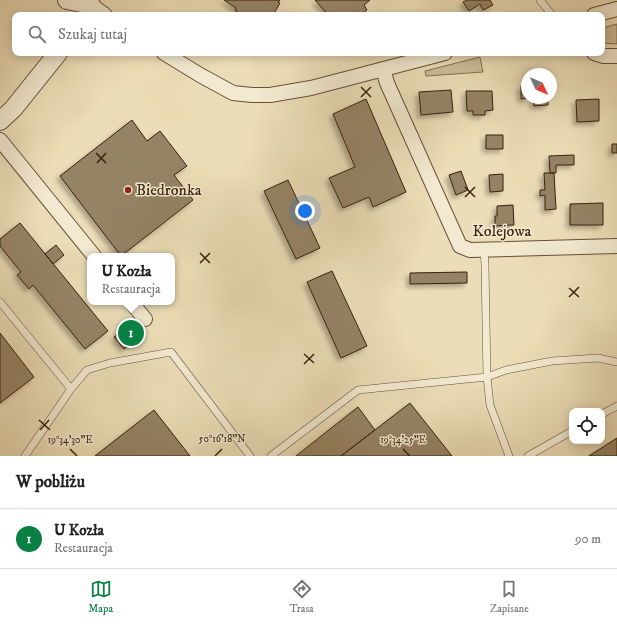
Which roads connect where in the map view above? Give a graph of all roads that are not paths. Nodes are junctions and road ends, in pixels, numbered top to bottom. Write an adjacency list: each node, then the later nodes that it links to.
1 (67, 0): 3 (street)
2 (540, 0): 5 (lane)
3 (94, 9)
4 (617, 9): 6 (street)
5 (550, 12)
6 (605, 12)
7 (56, 56): 13 (street)
8 (169, 56): 12 (street)
9 (433, 56): 12 (street)
10 (605, 56): 11 (street)
11 (617, 56)
12 (383, 69): 16 (street, Kolejowa)
13 (0, 121)
14 (0, 140): 17 (street)
15 (617, 246): 16 (street, Kolejowa)
16 (484, 249): 22 (lane)
17 (92, 253)
18 (0, 302): 23 (lane)
19 (133, 305): 20 (street)
20 (145, 319)
21 (617, 362): 22 (lane)
22 (487, 377): 29 (lane); 30 (lane)
23 (71, 389): 27 (lane); 28 (lane)
24 (617, 406): 25 (lane)
25 (605, 412)
26 (569, 433): 31 (lane)
27 (24, 456)
28 (250, 456)
29 (271, 456)
30 (509, 456)
31 (528, 456)

